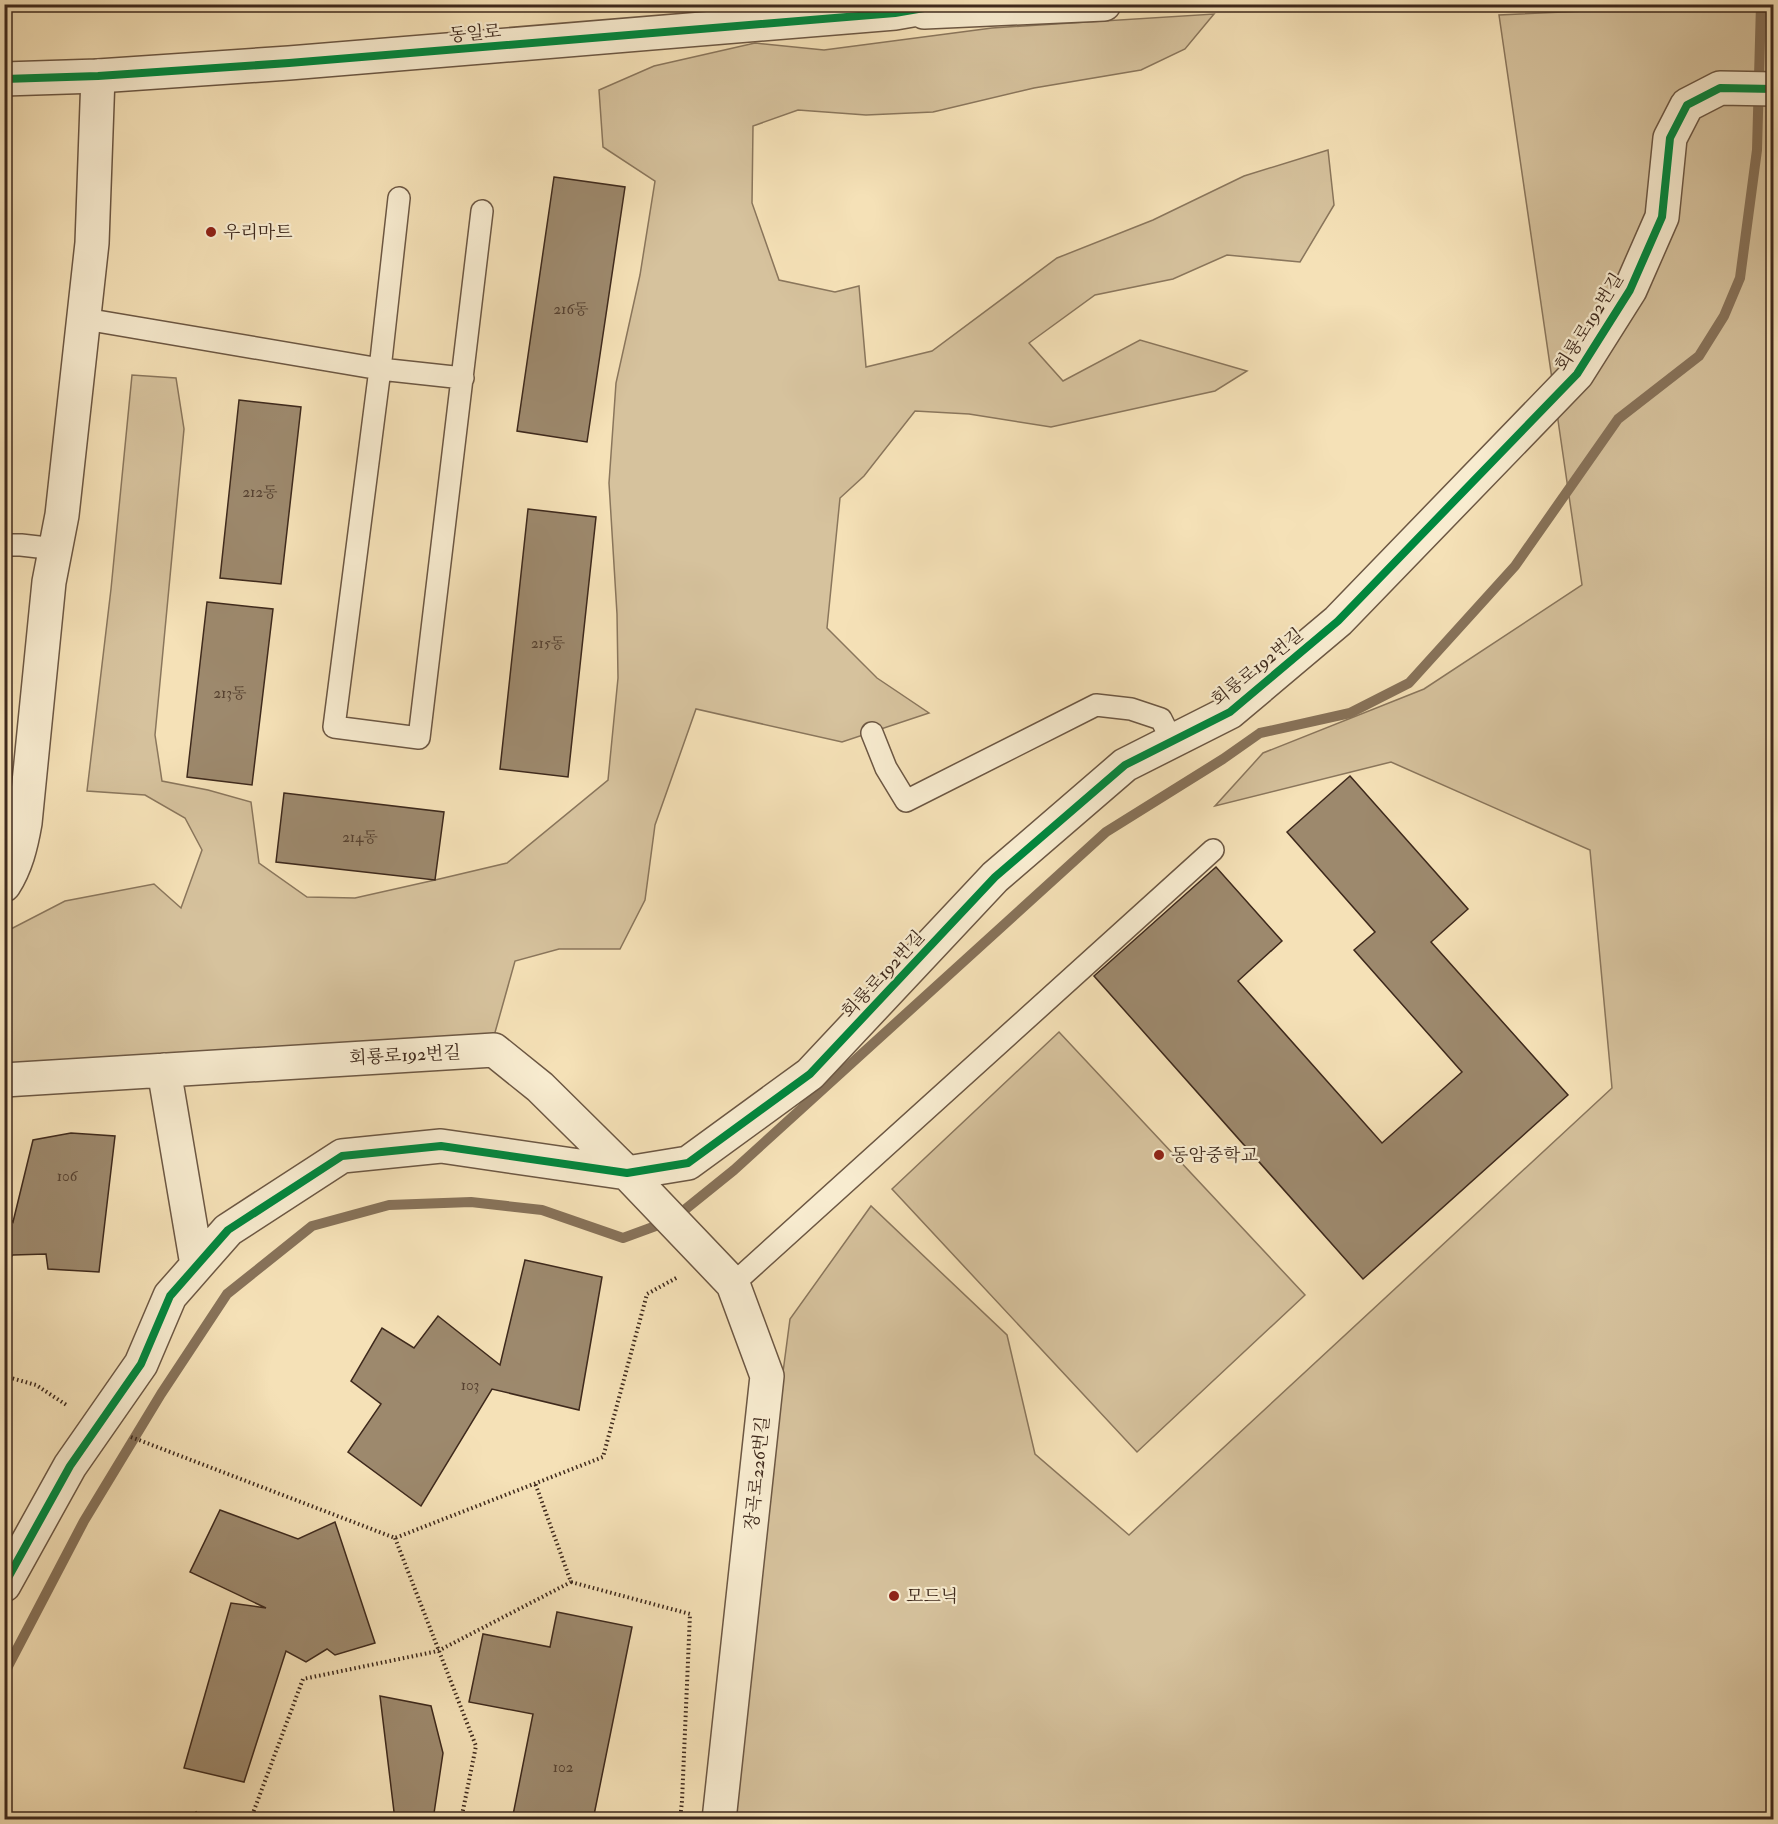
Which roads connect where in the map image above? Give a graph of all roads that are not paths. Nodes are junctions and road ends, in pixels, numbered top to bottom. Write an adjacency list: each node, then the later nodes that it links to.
1 (946, 4): 3 (street, 동일로)
2 (1104, 4): 3 (street)
3 (896, 13): 4 (street, 동일로)
4 (98, 75): 5 (street, 동일로); 9 (street)
5 (4, 79)
6 (1773, 89): 15 (street, 회룡로192번길)
7 (399, 198): 10 (lane)
8 (482, 211): 11 (lane)
9 (84, 320): 10 (lane); 13 (street)
10 (380, 369): 11 (lane); 11 (lane)
11 (463, 378)
12 (4, 545): 13 (lane)
13 (56, 549): 17 (street)
14 (872, 733): 15 (lane)
15 (1172, 741): 20 (street, 회룡로192번길)
16 (1213, 850): 22 (lane)
17 (4, 885)
18 (164, 1070): 19 (street, 회룡로192번길); 20 (street, 회룡로192번길); 21 (street)
19 (4, 1080)
20 (634, 1180): 21 (street); 22 (street, 장곡로226번길)
21 (197, 1265): 23 (street)
22 (721, 1272): 24 (street, 장곡로226번길)
23 (4, 1585)
24 (719, 1820)

